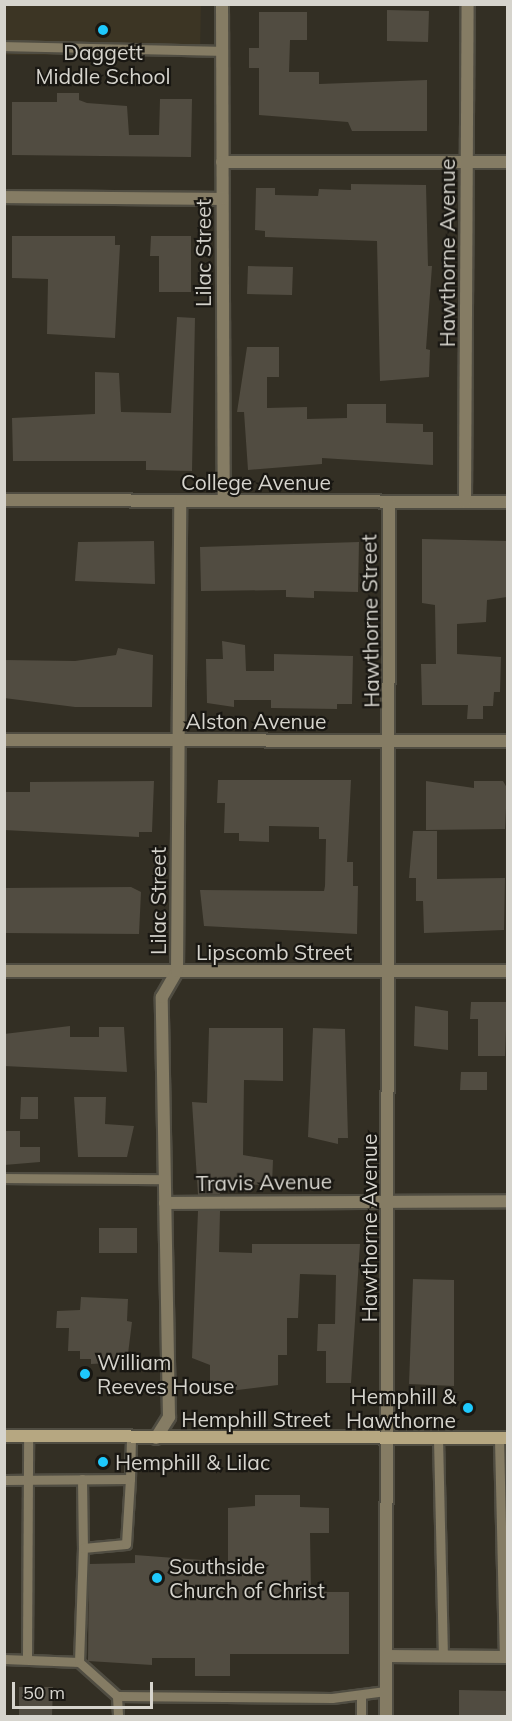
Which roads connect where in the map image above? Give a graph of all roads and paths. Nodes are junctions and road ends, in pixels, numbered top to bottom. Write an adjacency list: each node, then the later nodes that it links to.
1 (222, 4): 4 (street, Lilac Street)
2 (468, 4): 6 (street, Hawthorne Avenue)
3 (4, 46): 4 (lane)
4 (222, 51): 5 (street, Lilac Street)
5 (222, 162): 6 (street); 9 (street, Lilac Street)
6 (467, 162): 7 (street); 14 (street, Hawthorne Avenue)
7 (507, 162)
8 (4, 197): 9 (street)
9 (222, 199): 12 (street, Lilac Street)
10 (4, 500): 11 (street, College Avenue)
11 (180, 501): 12 (street, College Avenue); 17 (street, Lilac Street)
12 (224, 501): 13 (street, College Avenue)
13 (388, 502): 14 (street, College Avenue); 18 (street, Hawthorne Street)
14 (465, 502): 15 (street, College Avenue)
15 (507, 502)
16 (4, 740): 17 (street, Alston Avenue)
17 (178, 740): 18 (street, Alston Avenue); 21 (street, Lilac Street)
18 (391, 740): 19 (street, Alston Avenue); 22 (street, Hawthorne Avenue)
19 (507, 741)
20 (4, 971): 21 (street, Lipscomb Street)
21 (177, 971): 22 (street, Lipscomb Street); 25 (street, Lilac Street)
22 (389, 971): 23 (street, Lipscomb Street); 26 (street, Hawthorne Avenue)
23 (507, 971)
24 (4, 1178): 25 (lane)
25 (164, 1179): 28 (street, Lilac Street)
26 (389, 1200): 27 (street, Travis Avenue); 28 (street, Travis Avenue); 35 (street, Hawthorne Avenue)
27 (507, 1201)
28 (165, 1203): 32 (street, Lilac Street)
29 (4, 1436): 30 (main road, Hemphill Street)
30 (28, 1436): 31 (main road, Hemphill Street); 39 (lane)
31 (131, 1438): 32 (main road, Hemphill Street); 37 (lane)
32 (156, 1438): 35 (main road, Hemphill Street)
33 (438, 1438): 34 (main road, Hemphill Street); 35 (main road, Hemphill Street); 42 (lane)
34 (503, 1438): 43 (lane)
35 (388, 1439): 41 (street, Hawthorne Avenue)
36 (82, 1479): 37 (lane); 39 (lane); 40 (lane)
37 (130, 1479): 40 (lane)
38 (4, 1480): 39 (lane)
39 (27, 1480): 45 (lane)
40 (84, 1548): 46 (lane)
41 (386, 1656): 42 (street); 47 (street, Hawthorne Avenue)
42 (443, 1656): 43 (street)
43 (506, 1656)
44 (4, 1659): 45 (lane)
45 (27, 1659): 46 (lane)
46 (79, 1662): 49 (lane)
47 (386, 1691): 48 (lane); 52 (street, Hawthorne Avenue)
48 (361, 1695): 49 (lane); 51 (lane)
49 (117, 1696): 50 (lane)
50 (118, 1716)
51 (361, 1716)
52 (386, 1716)

